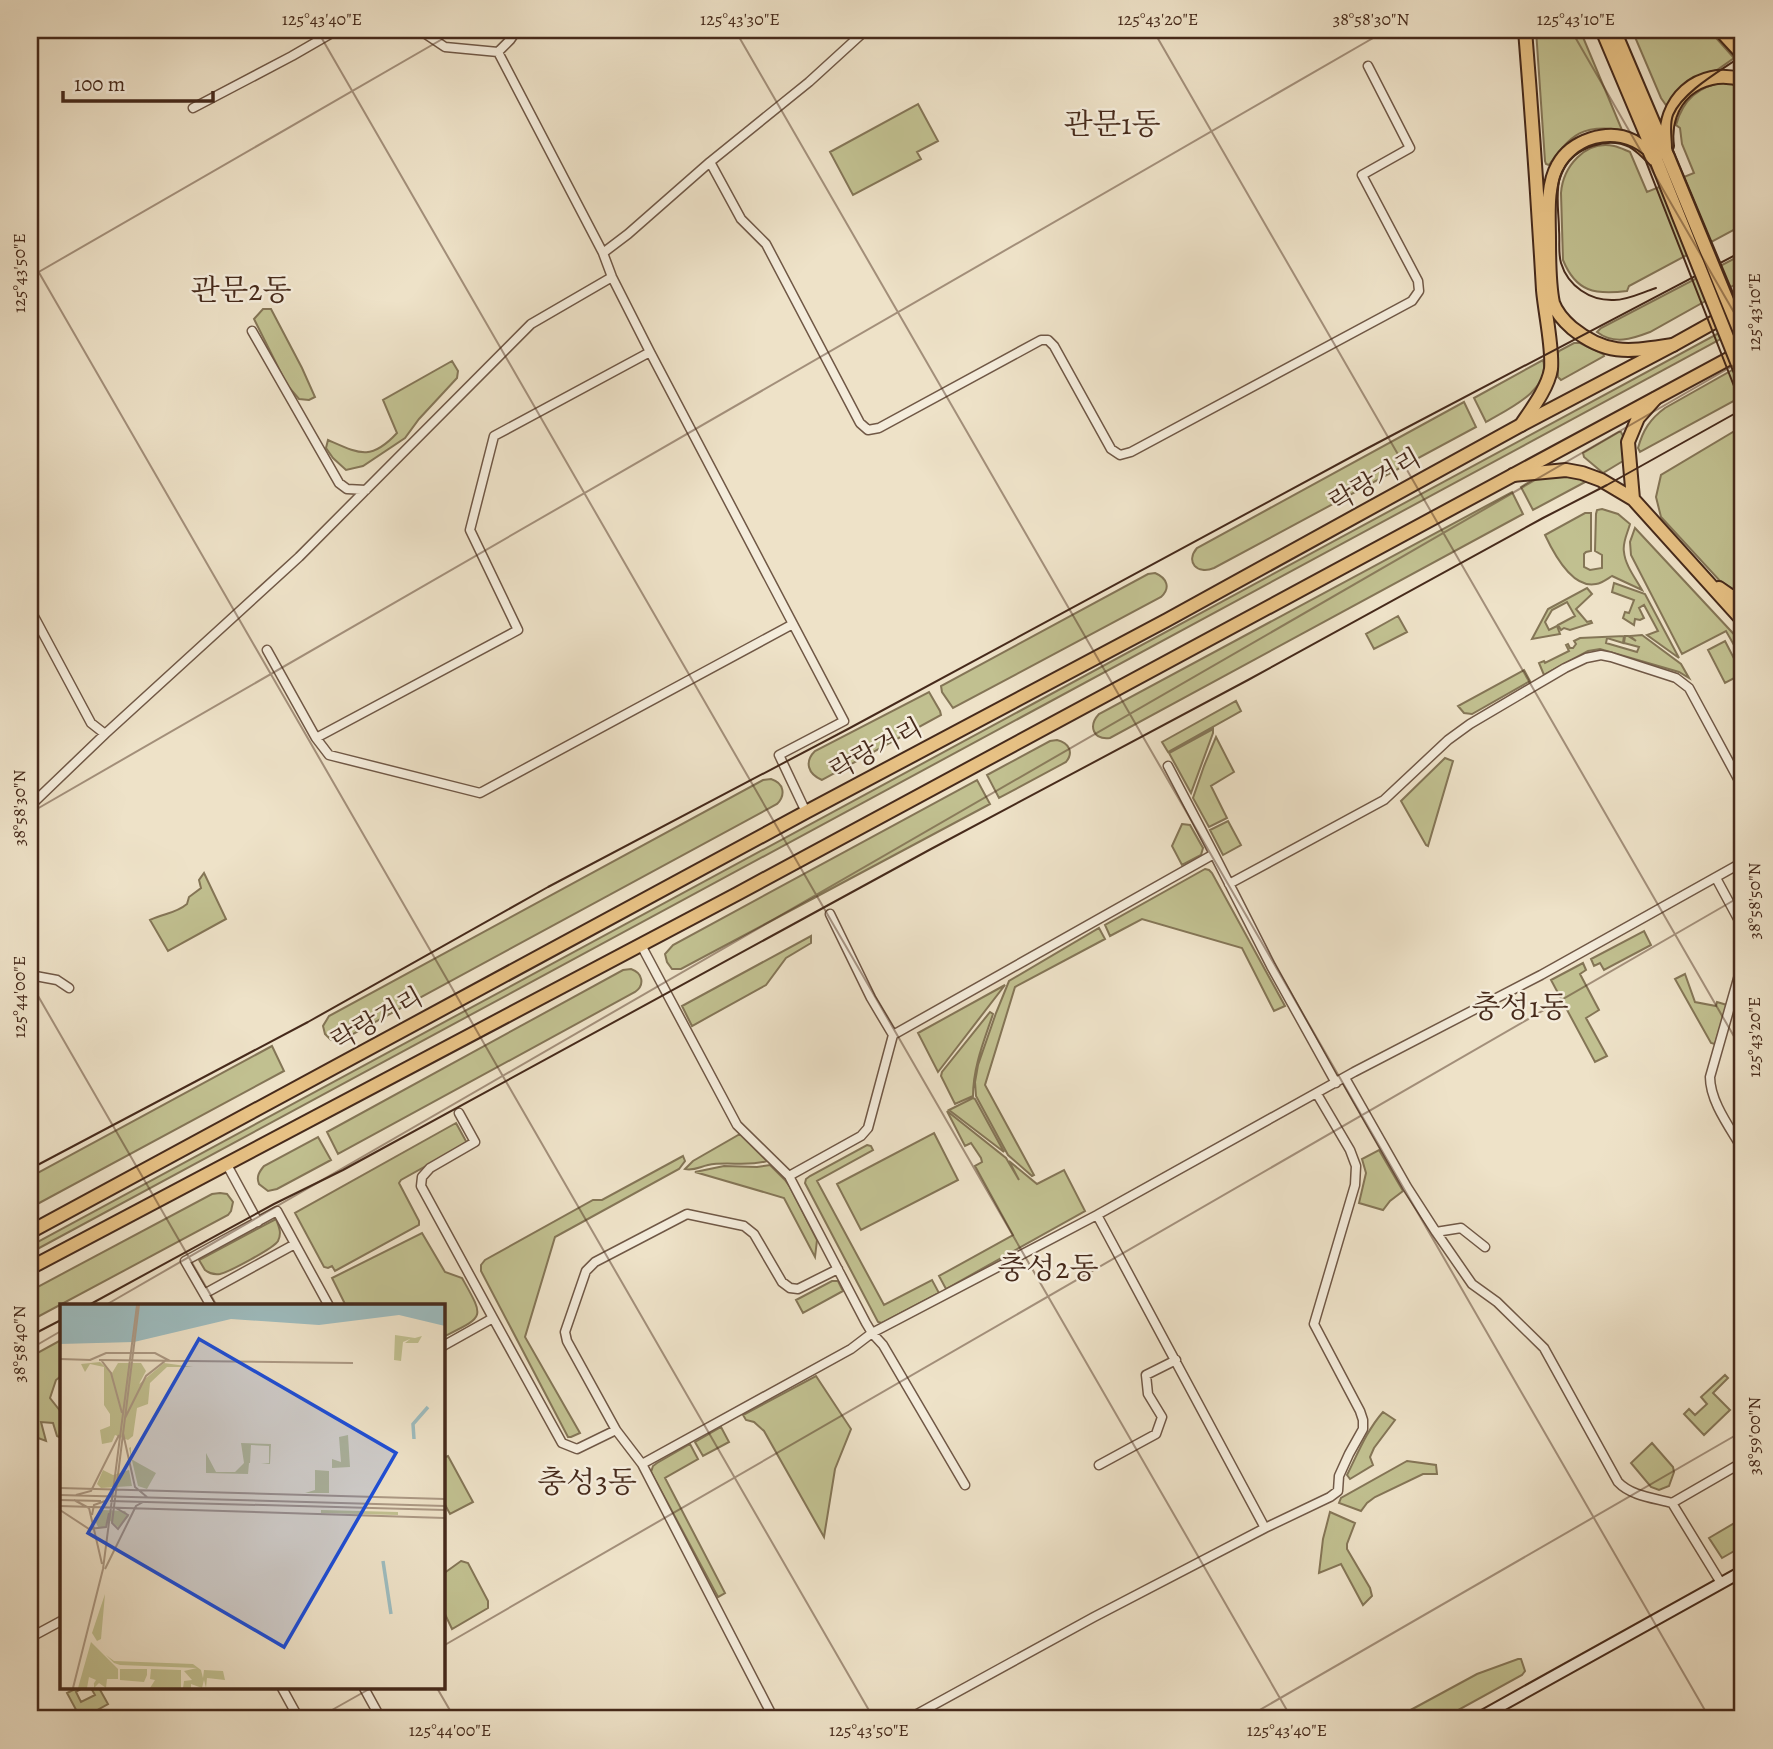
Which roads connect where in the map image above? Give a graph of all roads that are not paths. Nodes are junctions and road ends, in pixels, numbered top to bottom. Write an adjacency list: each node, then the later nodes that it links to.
1 (337, 30): 13 (street)
2 (423, 30): 9 (street)
3 (517, 30): 9 (street)
4 (866, 30): 15 (street)
5 (1525, 30): 26 (main road)
6 (1602, 30): 14 (main road)
7 (1614, 30): 14 (main road)
8 (1720, 30): 10 (main road)
9 (498, 52): 16 (street)
10 (1743, 55)
11 (1368, 66): 15 (street)
12 (1743, 80): 14 (main road)
13 (193, 108)
14 (1663, 159): 20 (main road, bridge); 21 (main road); 24 (main road, bridge)
15 (710, 162): 16 (street)
16 (603, 253): 17 (street)
17 (612, 276): 23 (street); 28 (street)
18 (1743, 306): 21 (main road, 락랑거리)
19 (252, 331): 28 (street)
20 (1743, 339)
21 (1673, 345): 26 (main road, 락랑거리)
22 (1743, 351): 25 (main road)
23 (650, 352): 34 (street); 37 (street)
24 (1743, 377)
25 (1655, 398): 27 (main road); 29 (main road)
26 (1521, 425): 41 (main road, 락랑거리)
27 (1513, 475): 29 (main road); 48 (main road)
28 (366, 490): 36 (street)
29 (1633, 499): 30 (main road)
30 (1706, 580): 31 (main road); 33 (main road)
31 (1743, 600)
32 (30, 609): 36 (street)
33 (1743, 621)
34 (793, 624): 37 (street); 41 (street)
35 (267, 650): 37 (street)
36 (105, 734): 40 (street)
37 (316, 738)
38 (1168, 766): 42 (street)
39 (1743, 788): 45 (street)
40 (30, 806)
41 (806, 812): 62 (main road, 락랑거리)
42 (1214, 854): 45 (street); 52 (street)
43 (1743, 862): 44 (street)
44 (1716, 878): 47 (street); 53 (street)
45 (1229, 884): 54 (street)
46 (830, 914): 52 (street)
47 (1743, 928)
48 (641, 945): 58 (main road); 59 (street)
49 (1743, 961): 57 (street)
50 (30, 975): 51 (street)
51 (69, 988)
52 (892, 1035): 59 (street)
53 (1345, 1077): 54 (street); 63 (street)
54 (1336, 1083): 55 (street)
55 (1317, 1094): 60 (street); 81 (street)
56 (459, 1113): 71 (street)
57 (1743, 1150)
58 (226, 1163): 61 (street); 66 (main road)
59 (789, 1176): 67 (street)
60 (1097, 1215): 72 (street); 74 (street)
61 (258, 1222): 64 (street); 68 (street)
62 (30, 1232)
63 (1436, 1232): 65 (street); 80 (street)
64 (295, 1244): 68 (street); 70 (street)
65 (1485, 1247)
66 (30, 1268)
67 (838, 1269): 72 (street); 75 (street)
68 (204, 1294): 69 (street)
69 (210, 1304)
70 (328, 1304)
71 (493, 1318): 73 (street); 75 (street)
72 (872, 1334): 77 (street); 79 (street)
73 (444, 1345)
74 (1176, 1360): 78 (street); 81 (street)
75 (617, 1430): 77 (street)
76 (1743, 1462): 80 (street)
77 (642, 1464): 91 (street)
78 (1099, 1465)
79 (965, 1485)
80 (1672, 1503): 83 (street)
81 (1265, 1528): 88 (street)
82 (1743, 1571): 83 (main road)
83 (1721, 1583): 94 (main road)
84 (60, 1622): 85 (street)
85 (30, 1636)
86 (283, 1690): 89 (street)
87 (365, 1690): 90 (street)
88 (928, 1708): 92 (street); 93 (street)
89 (299, 1719)
90 (381, 1719)
91 (774, 1719)
92 (908, 1719)
93 (934, 1719)
94 (1477, 1719)

